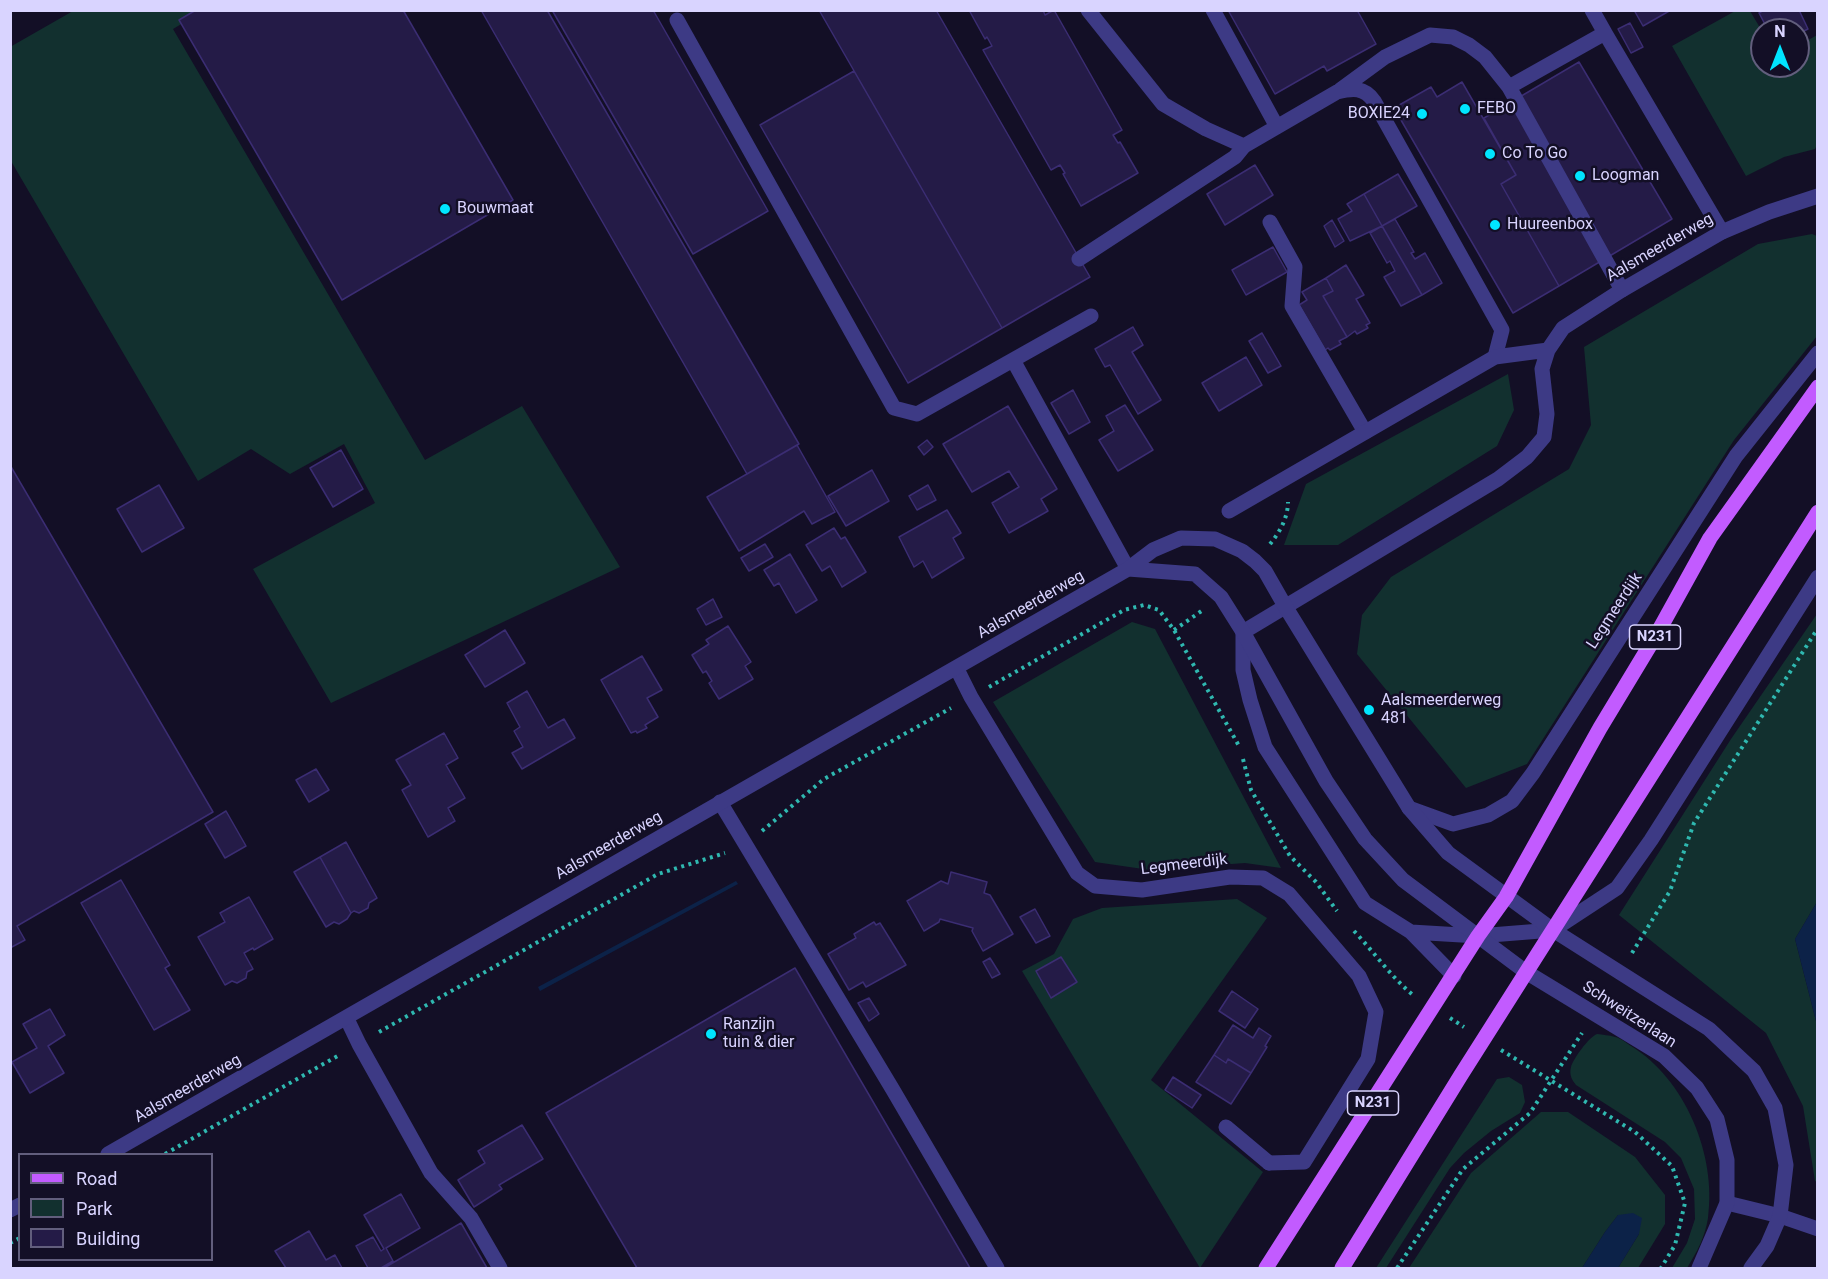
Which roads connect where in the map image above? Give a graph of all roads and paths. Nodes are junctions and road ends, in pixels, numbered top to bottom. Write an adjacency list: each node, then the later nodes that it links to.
1 (1088, 10): 9 (street)
2 (1213, 10): 8 (street)
3 (1592, 10): 5 (street)
4 (677, 20): 19 (street)
5 (1605, 33): 6 (street); 12 (street)
6 (1509, 87): 7 (street); 14 (street)
7 (1337, 92): 8 (street); 18 (street)
8 (1277, 127): 9 (street)
9 (1244, 146): 13 (street)
10 (1814, 201): 12 (street, Aalsmeerderweg)
11 (1270, 222): 21 (street)
12 (1722, 232): 14 (street, Aalsmeerderweg)
13 (1079, 259)
14 (1622, 290): 16 (street, Aalsmeerderweg)
15 (1091, 316): 19 (street)
16 (1548, 350): 18 (street); 26 (street, Aalsmeerderweg)
17 (1818, 353): 32 (street, Legmeerdijk)
18 (1495, 357): 21 (street)
19 (1013, 360): 24 (street)
20 (1818, 387): 34 (main road, N231)
21 (1365, 432): 22 (street)
22 (1229, 511)
23 (1818, 512): 35 (main road)
24 (1128, 569): 26 (street, Aalsmeerderweg); 28 (street); 29 (street, Aalsmeerderweg)
25 (1818, 577): 35 (street)
26 (1285, 606): 28 (street, Aalsmeerderweg); 32 (street, Aalsmeerderweg)
27 (1174, 630): 30 (path)
28 (1243, 632): 36 (street); 37 (street)
29 (957, 669): 30 (street, Legmeerdijk); 31 (street, Aalsmeerderweg)
30 (971, 697): 33 (path); 44 (street, Legmeerdijk)
31 (720, 802): 33 (street); 41 (street, Aalsmeerderweg)
32 (1409, 808): 34 (street, Aalsmeerderweg)
33 (743, 844): 43 (path); 51 (street)
34 (1506, 897): 35 (street, Schweitzerlaan); 37 (main road, N231)
35 (1553, 930): 37 (street); 38 (main road); 48 (street, Schweitzerlaan)
36 (1411, 932): 37 (street); 39 (street)
37 (1478, 936): 38 (street, Schweitzerlaan); 39 (main road, N231)
38 (1526, 972): 42 (main road); 47 (street, Schweitzerlaan)
39 (1454, 976): 40 (main road, N231)
40 (1434, 1008): 42 (path); 52 (main road, N231)
41 (348, 1019): 43 (street); 45 (street, Aalsmeerderweg)
42 (1484, 1039): 53 (main road); 54 (path)
43 (359, 1044): 46 (path); 50 (street)
44 (1226, 1127)
45 (112, 1153)
46 (168, 1153)
47 (1726, 1203): 48 (street); 55 (street, Schweitzerlaan)
48 (1780, 1216): 49 (street); 56 (street, Schweitzerlaan)
49 (1818, 1229)
50 (500, 1269)
51 (997, 1269)
52 (1266, 1269)
53 (1342, 1269)
54 (1661, 1269)
55 (1699, 1269)
56 (1751, 1269)

